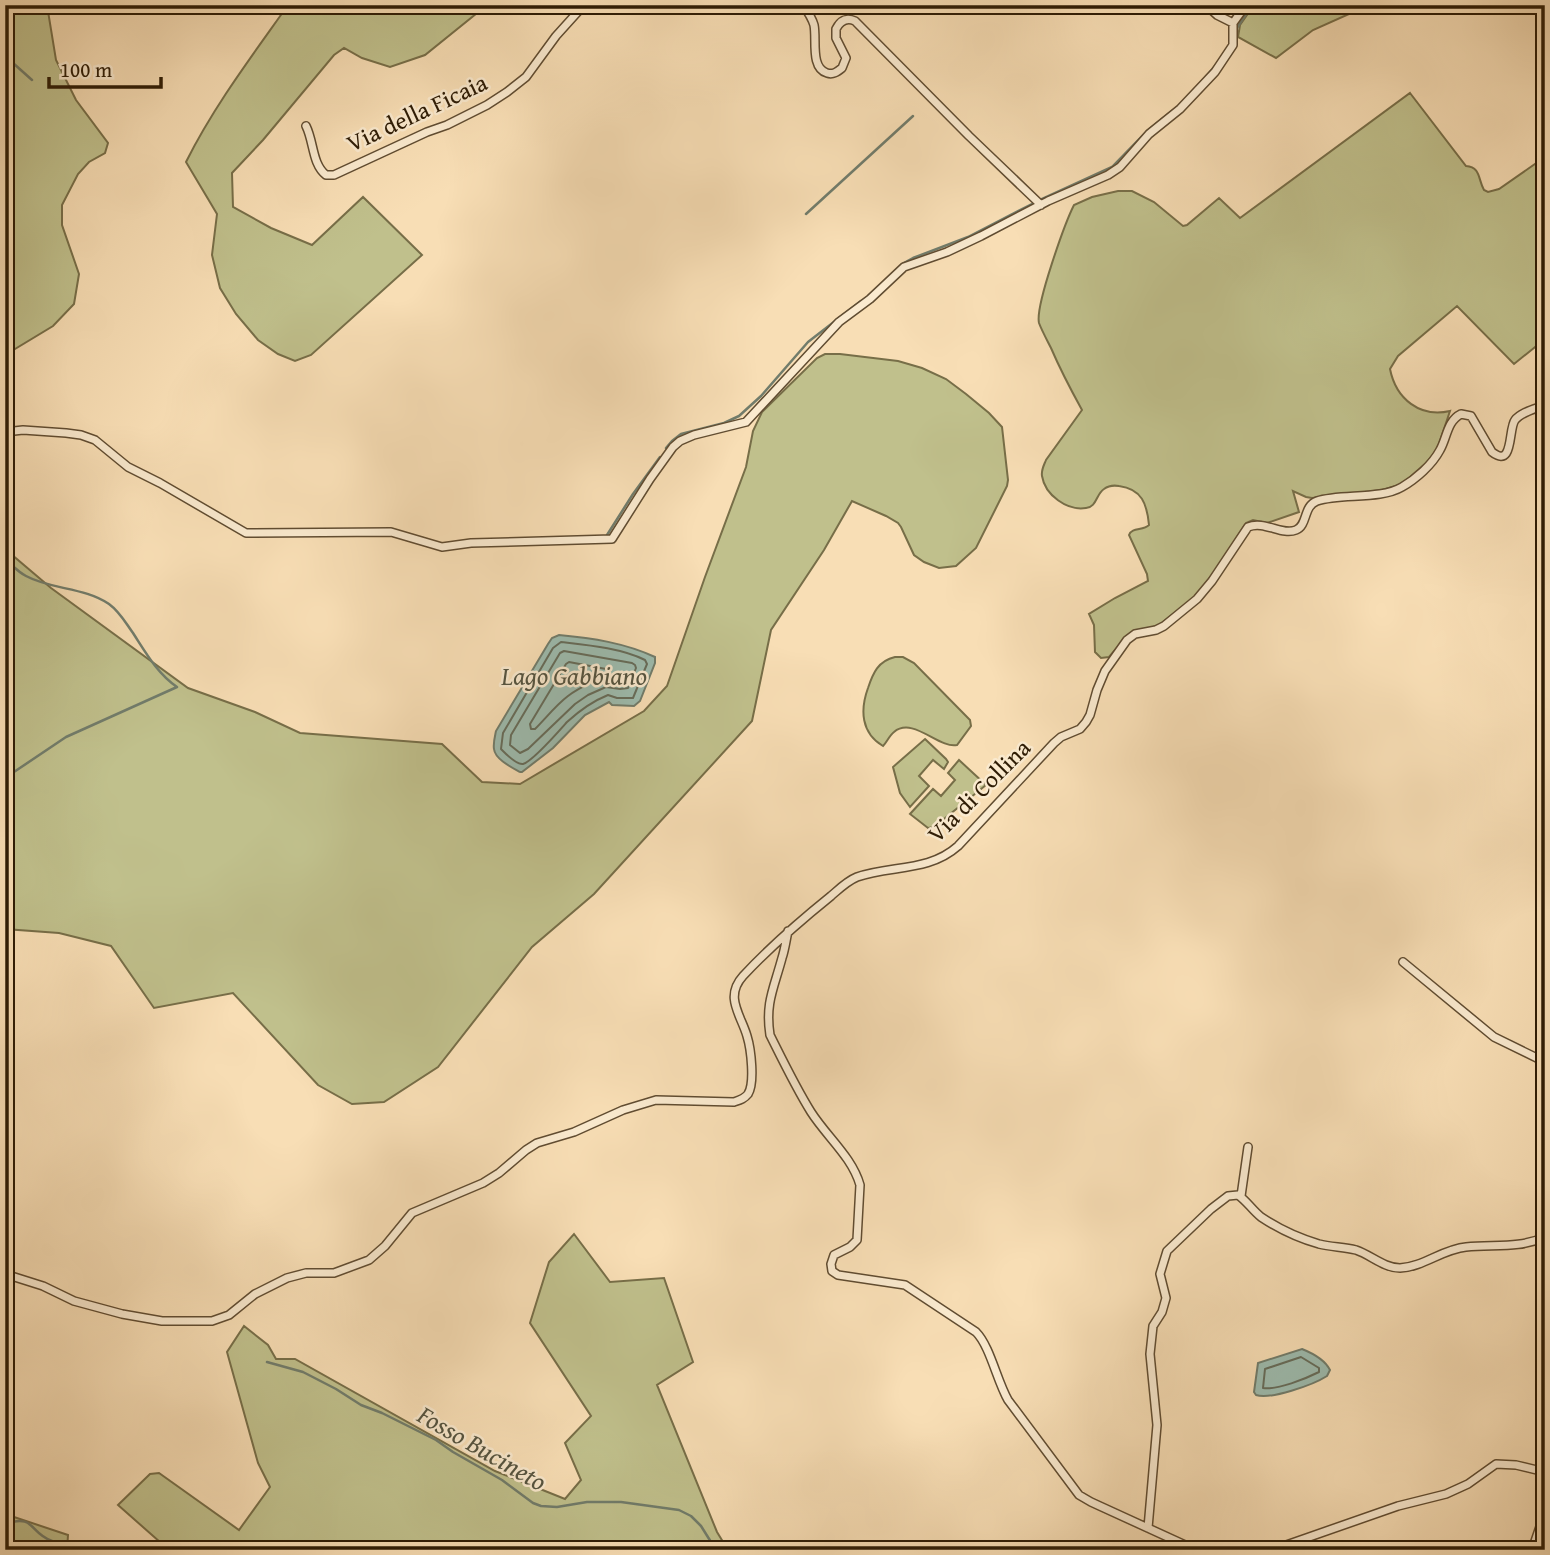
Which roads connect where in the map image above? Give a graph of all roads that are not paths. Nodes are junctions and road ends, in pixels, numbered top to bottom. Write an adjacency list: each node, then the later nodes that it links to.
1 (584, 5): 6 (street, Via della Ficaia)
2 (803, 5): 7 (street)
3 (1206, 5): 5 (street)
4 (1245, 5): 5 (street)
5 (1233, 23): 7 (street)
6 (306, 126)
7 (1041, 205): 9 (street)
8 (1545, 405): 10 (street, Via di Collina)
9 (5, 432)
10 (788, 930): 16 (street, Via di Collina); 19 (street)
11 (1403, 962): 12 (street)
12 (1545, 1062)
13 (1248, 1147): 14 (street)
14 (1241, 1196): 15 (street); 19 (street)
15 (1545, 1237)
16 (5, 1274)
17 (1545, 1472): 21 (street)
18 (1545, 1508): 22 (street)
19 (1148, 1528): 20 (street)
20 (1196, 1550)
21 (1272, 1550)
22 (1532, 1550)

